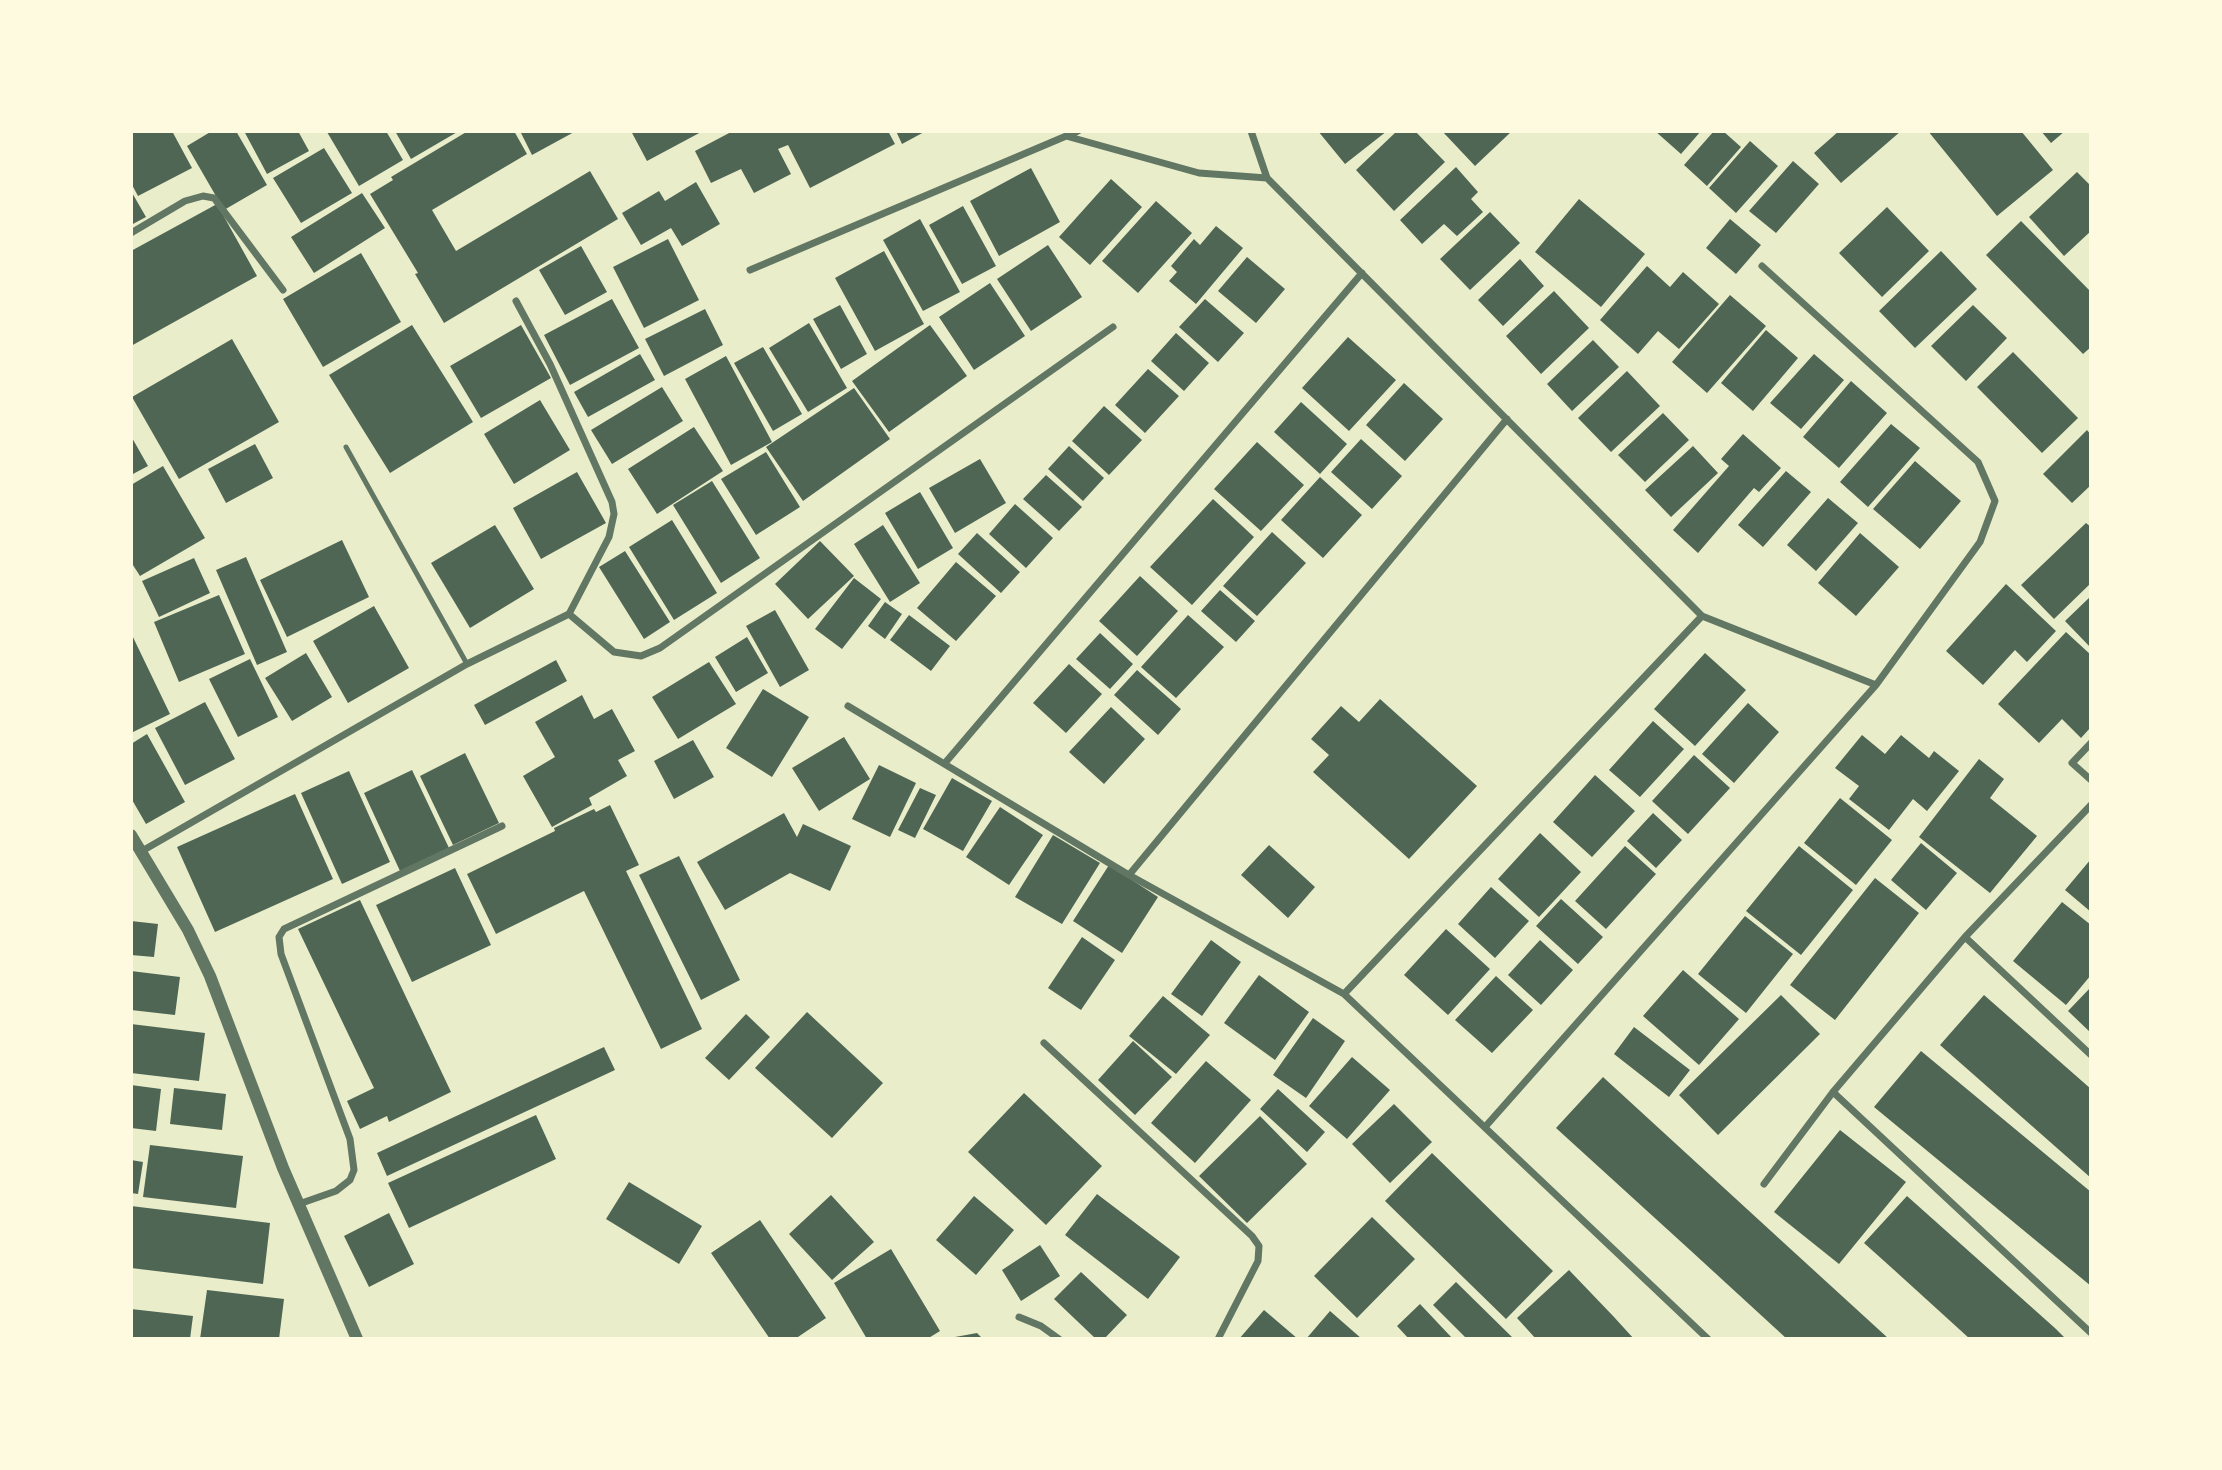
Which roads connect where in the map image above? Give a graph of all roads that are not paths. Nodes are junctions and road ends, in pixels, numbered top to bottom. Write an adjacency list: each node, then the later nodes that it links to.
1 (1078, 131): 3 (street)
2 (1251, 131): 4 (street)
3 (1066, 136): 4 (street); 7 (street)
4 (1267, 178): 8 (street)
5 (131, 233): 9 (street)
6 (1762, 266): 17 (street)
7 (750, 270)
8 (1362, 273): 12 (street); 20 (street)
9 (284, 290)
10 (516, 301): 14 (street)
11 (1113, 327): 14 (street)
12 (1507, 419): 15 (street); 26 (street)
13 (346, 447): 16 (lane)
14 (569, 614): 16 (street)
15 (1702, 616): 17 (street); 28 (street)
16 (467, 664): 25 (street)
17 (1876, 685): 32 (street)
18 (848, 706): 20 (street)
19 (2091, 743): 21 (street)
20 (945, 763): 26 (street)
21 (2091, 780)
22 (2091, 805): 27 (street)
23 (502, 826): 34 (street)
24 (131, 835): 25 (street)
25 (142, 851): 34 (street)
26 (1129, 875): 28 (street)
27 (1965, 937): 30 (street); 31 (street)
28 (1344, 994): 32 (street)
29 (1044, 1042): 39 (street)
30 (2091, 1055)
31 (1833, 1091): 33 (street); 36 (street)
32 (1485, 1127): 40 (street)
33 (1764, 1184)
34 (299, 1204): 37 (street)
35 (1019, 1317): 38 (street)
36 (2091, 1333)
37 (357, 1339)
38 (1059, 1339)
39 (1217, 1339)
40 (1708, 1339)

